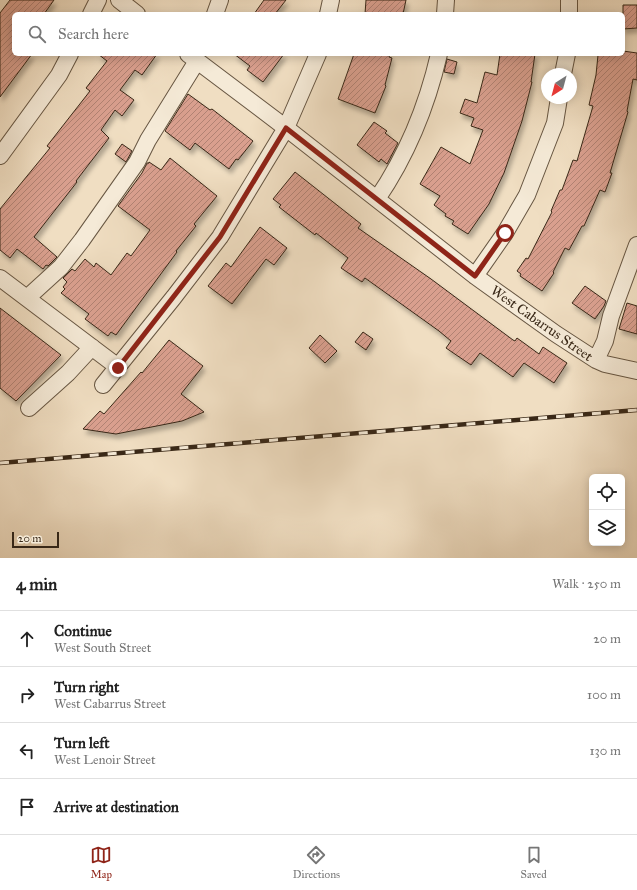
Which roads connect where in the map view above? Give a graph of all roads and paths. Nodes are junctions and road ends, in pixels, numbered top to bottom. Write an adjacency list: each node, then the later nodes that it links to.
1 (98, 0): 7 (street)
2 (118, 0): 8 (street)
3 (220, 0): 9 (street)
4 (331, 0): 10 (street)
5 (446, 0): 11 (street)
6 (569, 0): 12 (street)
7 (92, 12)
8 (134, 12)
9 (216, 12)
10 (328, 12)
11 (445, 12)
12 (569, 12)
13 (69, 56): 21 (street)
14 (192, 56): 20 (street, West Cabarrus Street); 26 (street)
15 (317, 56): 20 (street)
16 (439, 56): 22 (street)
17 (567, 56): 18 (street)
18 (564, 68)
19 (559, 104): 24 (street)
20 (286, 128): 22 (street, West Cabarrus Street); 29 (street)
21 (0, 156)
22 (377, 199): 24 (street, West Cabarrus Street)
23 (637, 245): 28 (street)
24 (475, 276): 28 (street, West Cabarrus Street)
25 (0, 278): 26 (street)
26 (27, 298): 27 (street)
27 (92, 348): 29 (street); 32 (street)
28 (596, 360): 30 (street, West Cabarrus Street)
29 (118, 368): 31 (street)
30 (637, 371)
31 (103, 385)
32 (29, 408)

